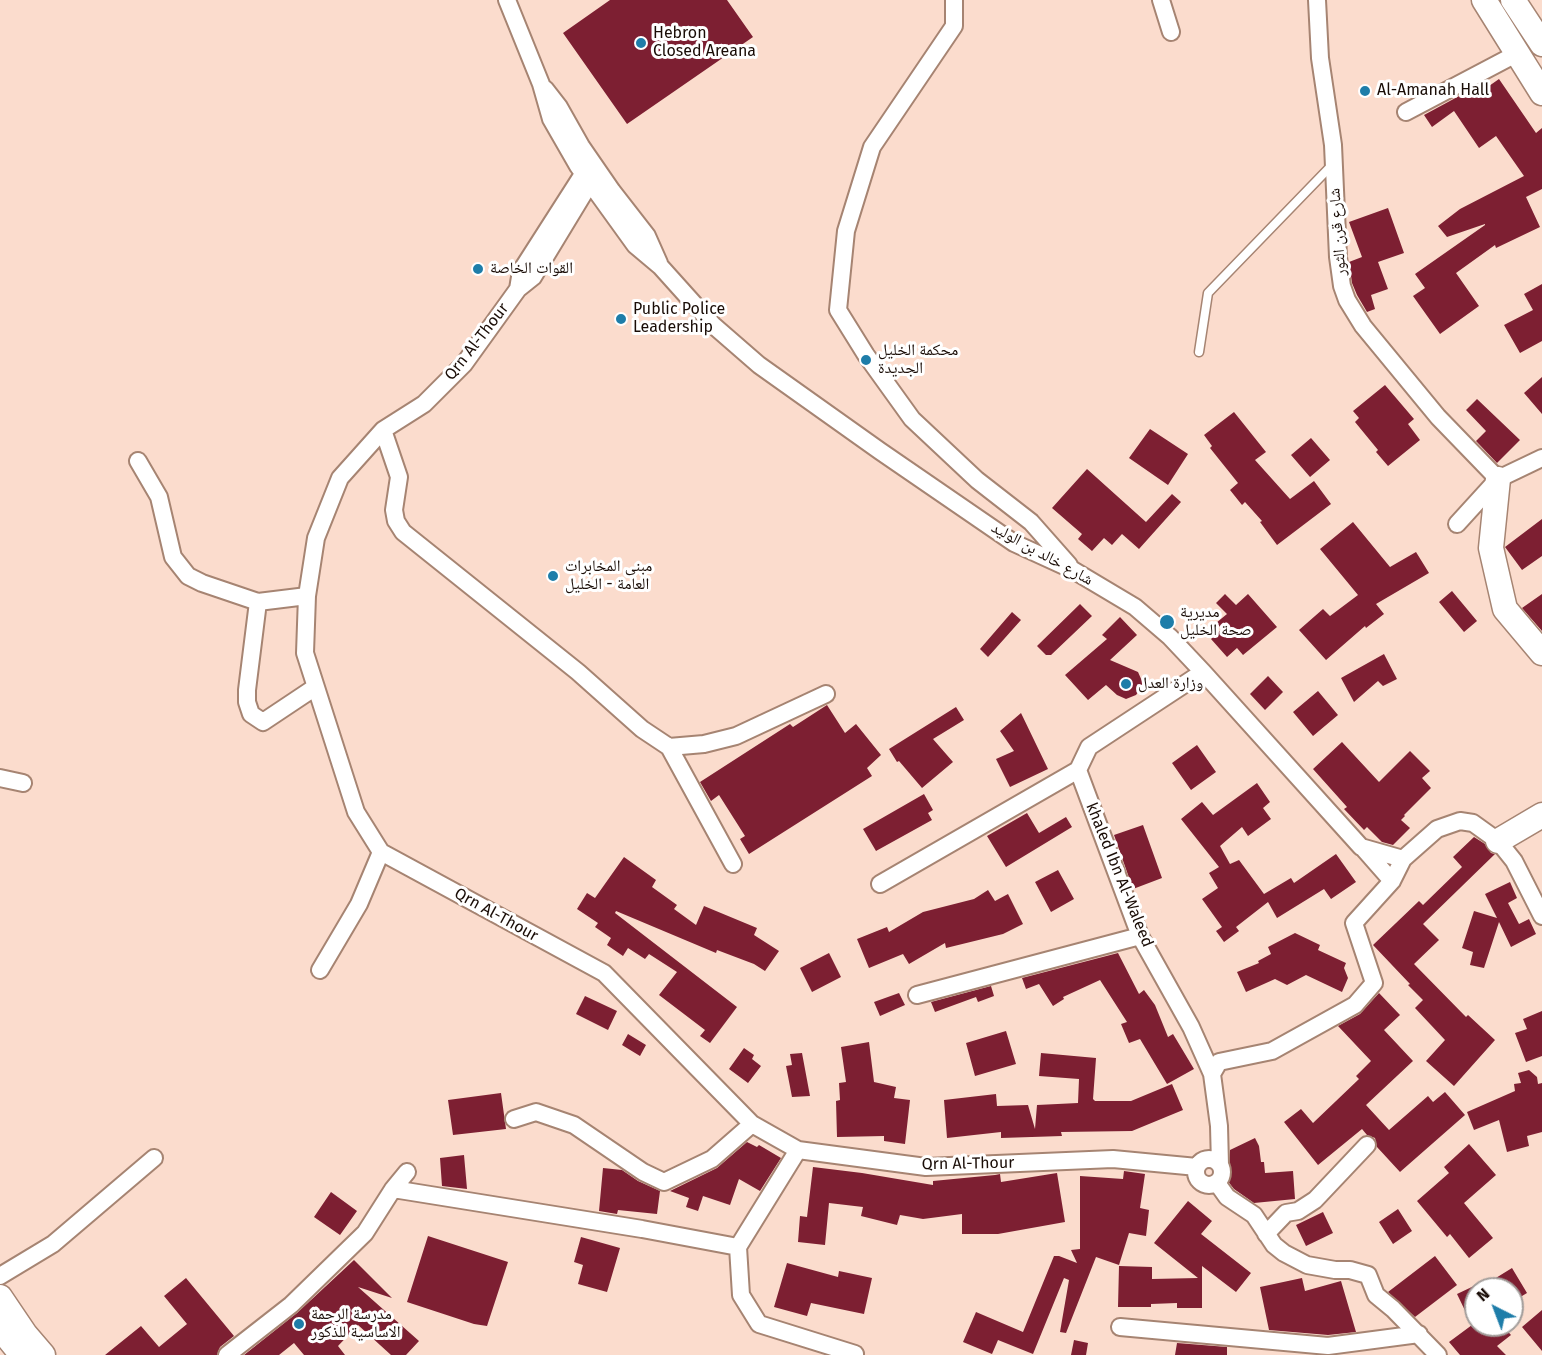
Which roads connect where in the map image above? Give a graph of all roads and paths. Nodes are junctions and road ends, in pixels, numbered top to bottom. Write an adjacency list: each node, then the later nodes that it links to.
1 (507, 0): 13 (street, شارع خالد بن الوليد)
2 (954, 0): 20 (street)
3 (1161, 0): 7 (street)
4 (1317, 0): 12 (street, شارع قرن الثور)
5 (1484, 0): 9 (main road)
6 (1513, 0): 8 (main road)
7 (1171, 32)
8 (1542, 44)
9 (1518, 53): 10 (main road); 11 (street)
10 (1542, 93)
11 (1406, 112)
12 (1334, 163): 14 (lane); 18 (street, شارع قرن الثور)
13 (589, 173): 15 (street, Qrn Al-Thour); 20 (street, شارع خالد بن الوليد)
14 (1199, 352)
15 (383, 430): 21 (street, Qrn Al-Thour); 27 (street)
16 (1542, 458): 18 (street)
17 (138, 462): 22 (street)
18 (1498, 480): 19 (street); 23 (main road)
19 (1457, 524)
20 (1073, 570): 24 (street, شارع خالد بن الوليد)
21 (307, 596): 22 (street); 25 (street, Qrn Al-Thour)
22 (258, 602): 25 (street)
23 (1542, 653)
24 (1203, 672): 28 (street); 33 (street, شارع خالد بن الوليد)
25 (314, 688): 34 (street, Qrn Al-Thour)
26 (826, 694): 27 (street)
27 (669, 747): 36 (street)
28 (1078, 770): 38 (street); 40 (street, khaled Ibn Al-Waleed)
29 (0, 778): 30 (street)
30 (23, 783)
31 (1542, 815): 32 (main road)
32 (1498, 841): 35 (street); 39 (street)
33 (1361, 847): 35 (street); 37 (street, شارع خالد بن الوليد)
34 (381, 852): 41 (street); 45 (street, Qrn Al-Thour)
35 (1403, 860): 37 (street)
36 (733, 864)
37 (1392, 881): 43 (street)
38 (880, 884)
39 (1542, 916)
40 (1140, 936): 42 (street); 43 (street, khaled Ibn Al-Waleed)
41 (320, 970)
42 (917, 995)
43 (1212, 1074): 49 (street, khaled Ibn Al-Waleed)
44 (514, 1119): 45 (street)
45 (752, 1124): 47 (street, Qrn Al-Thour)
46 (1367, 1145): 54 (street)
47 (798, 1150): 50 (street, Qrn Al-Thour); 55 (street)
48 (154, 1158): 56 (street)
49 (1220, 1165): 50 (street); 52 (street)
50 (1197, 1167): 52 (street)
51 (407, 1172): 53 (street)
52 (1217, 1182): 54 (street)
53 (393, 1189): 55 (street); 64 (street)
54 (1266, 1234): 60 (street)
55 (738, 1247): 61 (street)
56 (0, 1276)
57 (0, 1297): 63 (main road)
58 (1120, 1327): 60 (street)
59 (0, 1328): 62 (main road)
60 (1419, 1334): 65 (street)
61 (855, 1354)
62 (22, 1355)
63 (43, 1355)
64 (226, 1355)
65 (1438, 1355)

